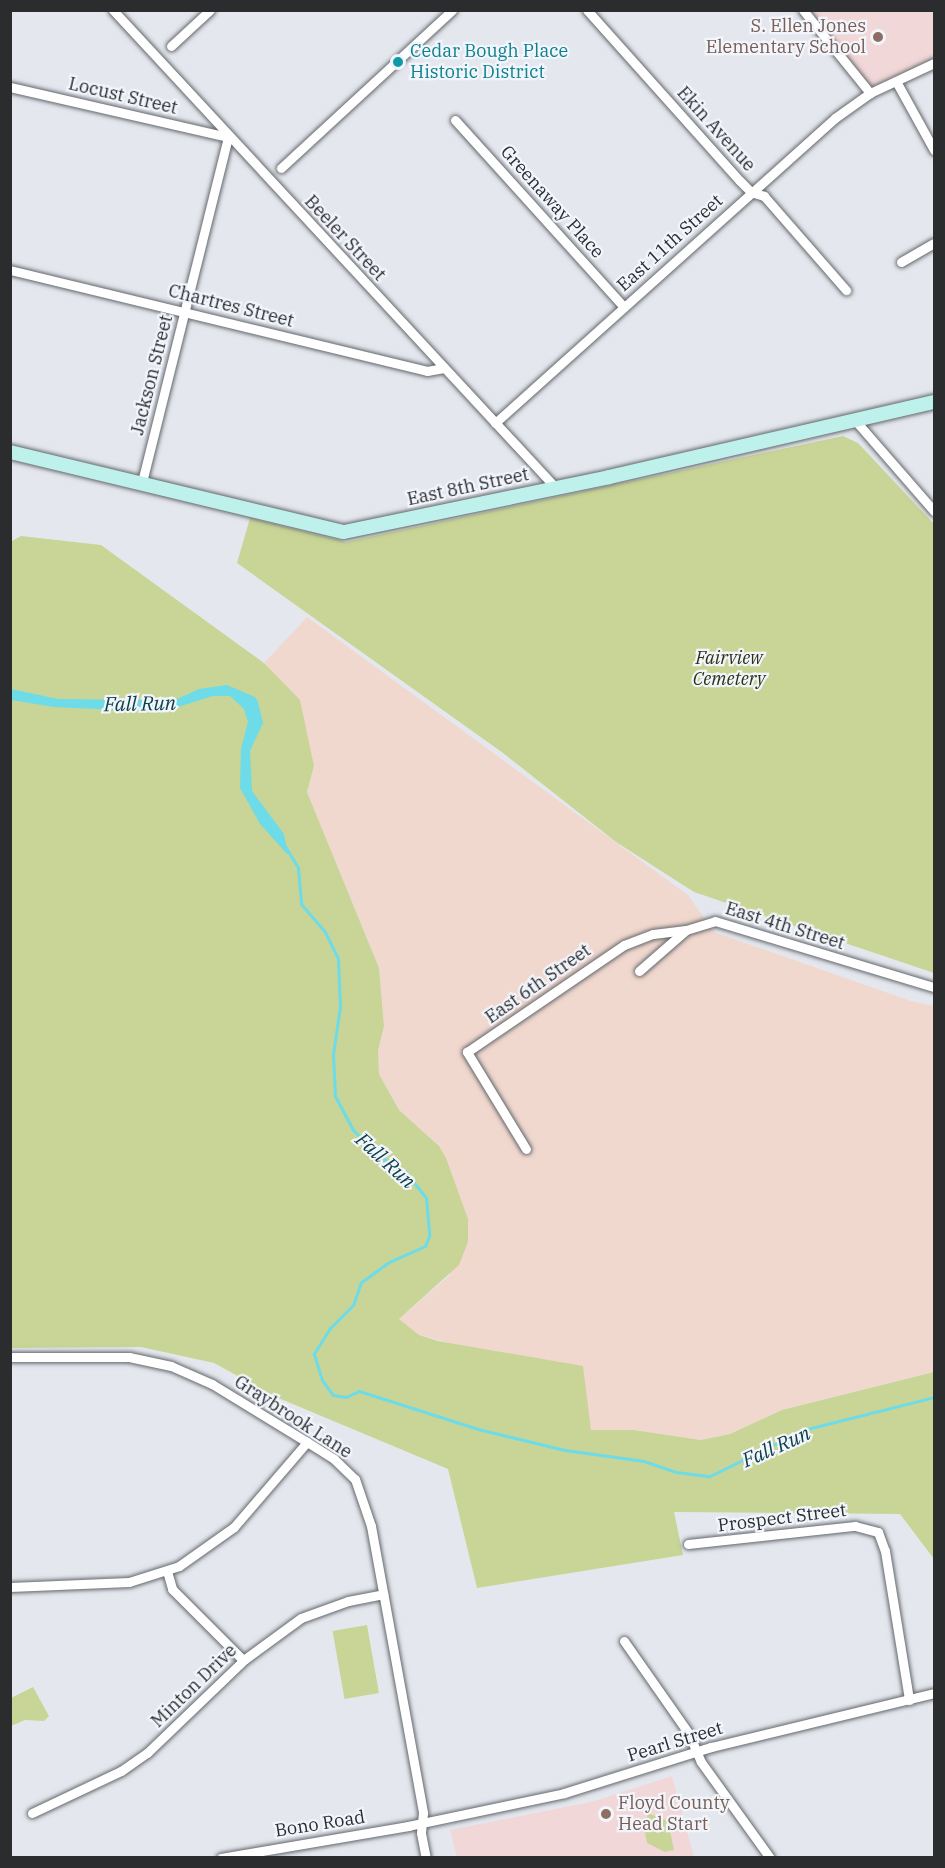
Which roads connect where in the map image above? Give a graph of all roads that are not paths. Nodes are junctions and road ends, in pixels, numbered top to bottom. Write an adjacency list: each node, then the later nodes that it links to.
1 (113, 10): 12 (street, Beeler Street)
2 (210, 10): 6 (street)
3 (452, 10): 14 (street)
4 (587, 10): 15 (street, Ekin Avenue)
5 (803, 10): 10 (street)
6 (171, 46)
7 (934, 63): 8 (street, East 11th Street)
8 (897, 83): 10 (street, East 11th Street); 13 (street)
9 (10, 87): 12 (street, Locust Street)
10 (870, 93): 15 (street, East 11th Street)
11 (455, 120): 20 (street, Greenaway Place)
12 (228, 137): 21 (street, Jackson Street); 22 (street, Beeler Street)
13 (934, 150)
14 (280, 168)
15 (751, 192): 19 (street, Ekin Avenue); 20 (street, East 11th Street)
16 (934, 243): 17 (street)
17 (901, 262)
18 (10, 270): 21 (street, Chartres Street)
19 (846, 290)
20 (624, 307): 25 (street, East 11th Street)
21 (184, 312): 22 (street, Chartres Street); 27 (street, Jackson Street)
22 (444, 368): 25 (street, Beeler Street)
23 (934, 402): 24 (street, East 8th Street)
24 (854, 419): 28 (street, East 8th Street); 29 (street)
25 (495, 423): 28 (street, Beeler Street)
26 (10, 452): 27 (street, East 8th Street)
27 (142, 482): 28 (street, East 8th Street)
28 (555, 487)
29 (934, 511)
30 (686, 930): 31 (street, East 4th Street); 32 (street, East 4th Street); 33 (street, East 6th Street)
31 (639, 971)
32 (934, 987)
33 (526, 1149)
34 (10, 1357): 35 (street, Graybrook Lane)
35 (307, 1442): 37 (street); 39 (street, Graybrook Lane)
36 (688, 1544): 43 (street, Prospect Street)
37 (167, 1571): 38 (street); 41 (street)
38 (10, 1587)
39 (382, 1594): 41 (street, Minton Drive); 46 (street, Graybrook Lane)
40 (624, 1641): 44 (street)
41 (243, 1660): 45 (street, Minton Drive)
42 (934, 1693): 43 (street, Pearl Street)
43 (909, 1700): 44 (street, Pearl Street)
44 (695, 1752): 46 (street, Pearl Street); 49 (street)
45 (32, 1813)
46 (424, 1822): 47 (street, Bono Road); 48 (street, Graybrook Lane)
47 (221, 1857)
48 (426, 1857)
49 (770, 1857)

